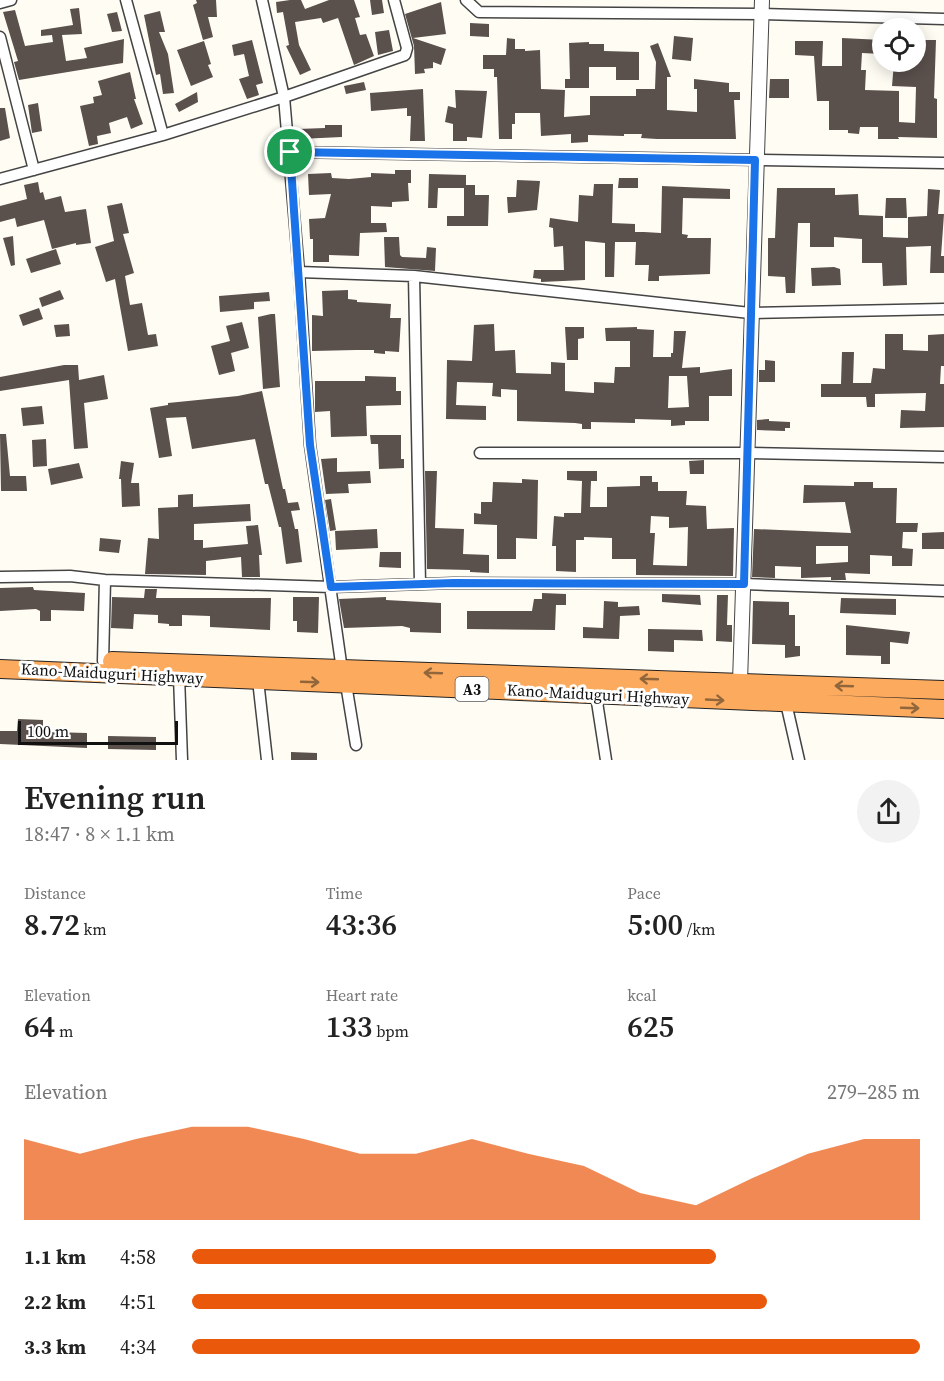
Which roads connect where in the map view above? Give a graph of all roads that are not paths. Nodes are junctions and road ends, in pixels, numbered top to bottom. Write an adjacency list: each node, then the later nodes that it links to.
1 (11, 0): 7 (street)
2 (126, 0): 12 (street)
3 (262, 0): 11 (street)
4 (394, 0): 11 (street)
5 (466, 0): 8 (street)
6 (762, 0): 8 (street)
7 (0, 3)
8 (761, 14): 9 (street); 14 (street)
9 (944, 19)
10 (0, 38): 16 (street)
11 (285, 97): 12 (street); 13 (street)
12 (163, 135): 16 (street)
13 (290, 152): 14 (street); 18 (street)
14 (755, 160): 15 (street); 21 (street)
15 (944, 163)
16 (34, 170): 17 (street)
17 (0, 179)
18 (299, 272): 19 (street); 29 (street)
19 (414, 276): 21 (street); 27 (street)
20 (944, 309): 21 (street)
21 (750, 313): 23 (street)
22 (480, 453): 23 (street)
23 (747, 453): 24 (street); 28 (street)
24 (944, 457)
25 (0, 577): 26 (street)
26 (105, 580): 29 (street); 32 (street)
27 (420, 584): 28 (street); 29 (street)
28 (744, 584): 30 (street); 37 (street)
29 (331, 587): 35 (street)
30 (944, 591)
31 (0, 657): 32 (highway, Kano-Maiduguri Highway / A3)
32 (103, 661): 35 (highway, Kano-Maiduguri Highway / A3)
33 (0, 669): 34 (highway, Kano-Maiduguri Highway / A3)
34 (179, 676): 36 (highway, Kano-Maiduguri Highway / A3); 43 (street)
35 (344, 677): 36 (highway, Kano-Maiduguri Highway / A3, one-way to 35); 38 (highway, Kano-Maiduguri Highway / A3); 42 (street)
36 (258, 680): 44 (street)
37 (740, 682): 38 (highway, Kano-Maiduguri Highway / A3, one-way to 38); 39 (highway, Kano-Maiduguri Highway / A3, one-way to 37)
38 (595, 686): 40 (highway, Kano-Maiduguri Highway / A3, one-way to 40); 45 (street)
39 (944, 690)
40 (786, 703): 41 (highway, Kano-Maiduguri Highway / A3, one-way to 41); 46 (street)
41 (944, 709)
42 (356, 746)
43 (182, 760)
44 (267, 760)
45 (606, 760)
46 (799, 760)

